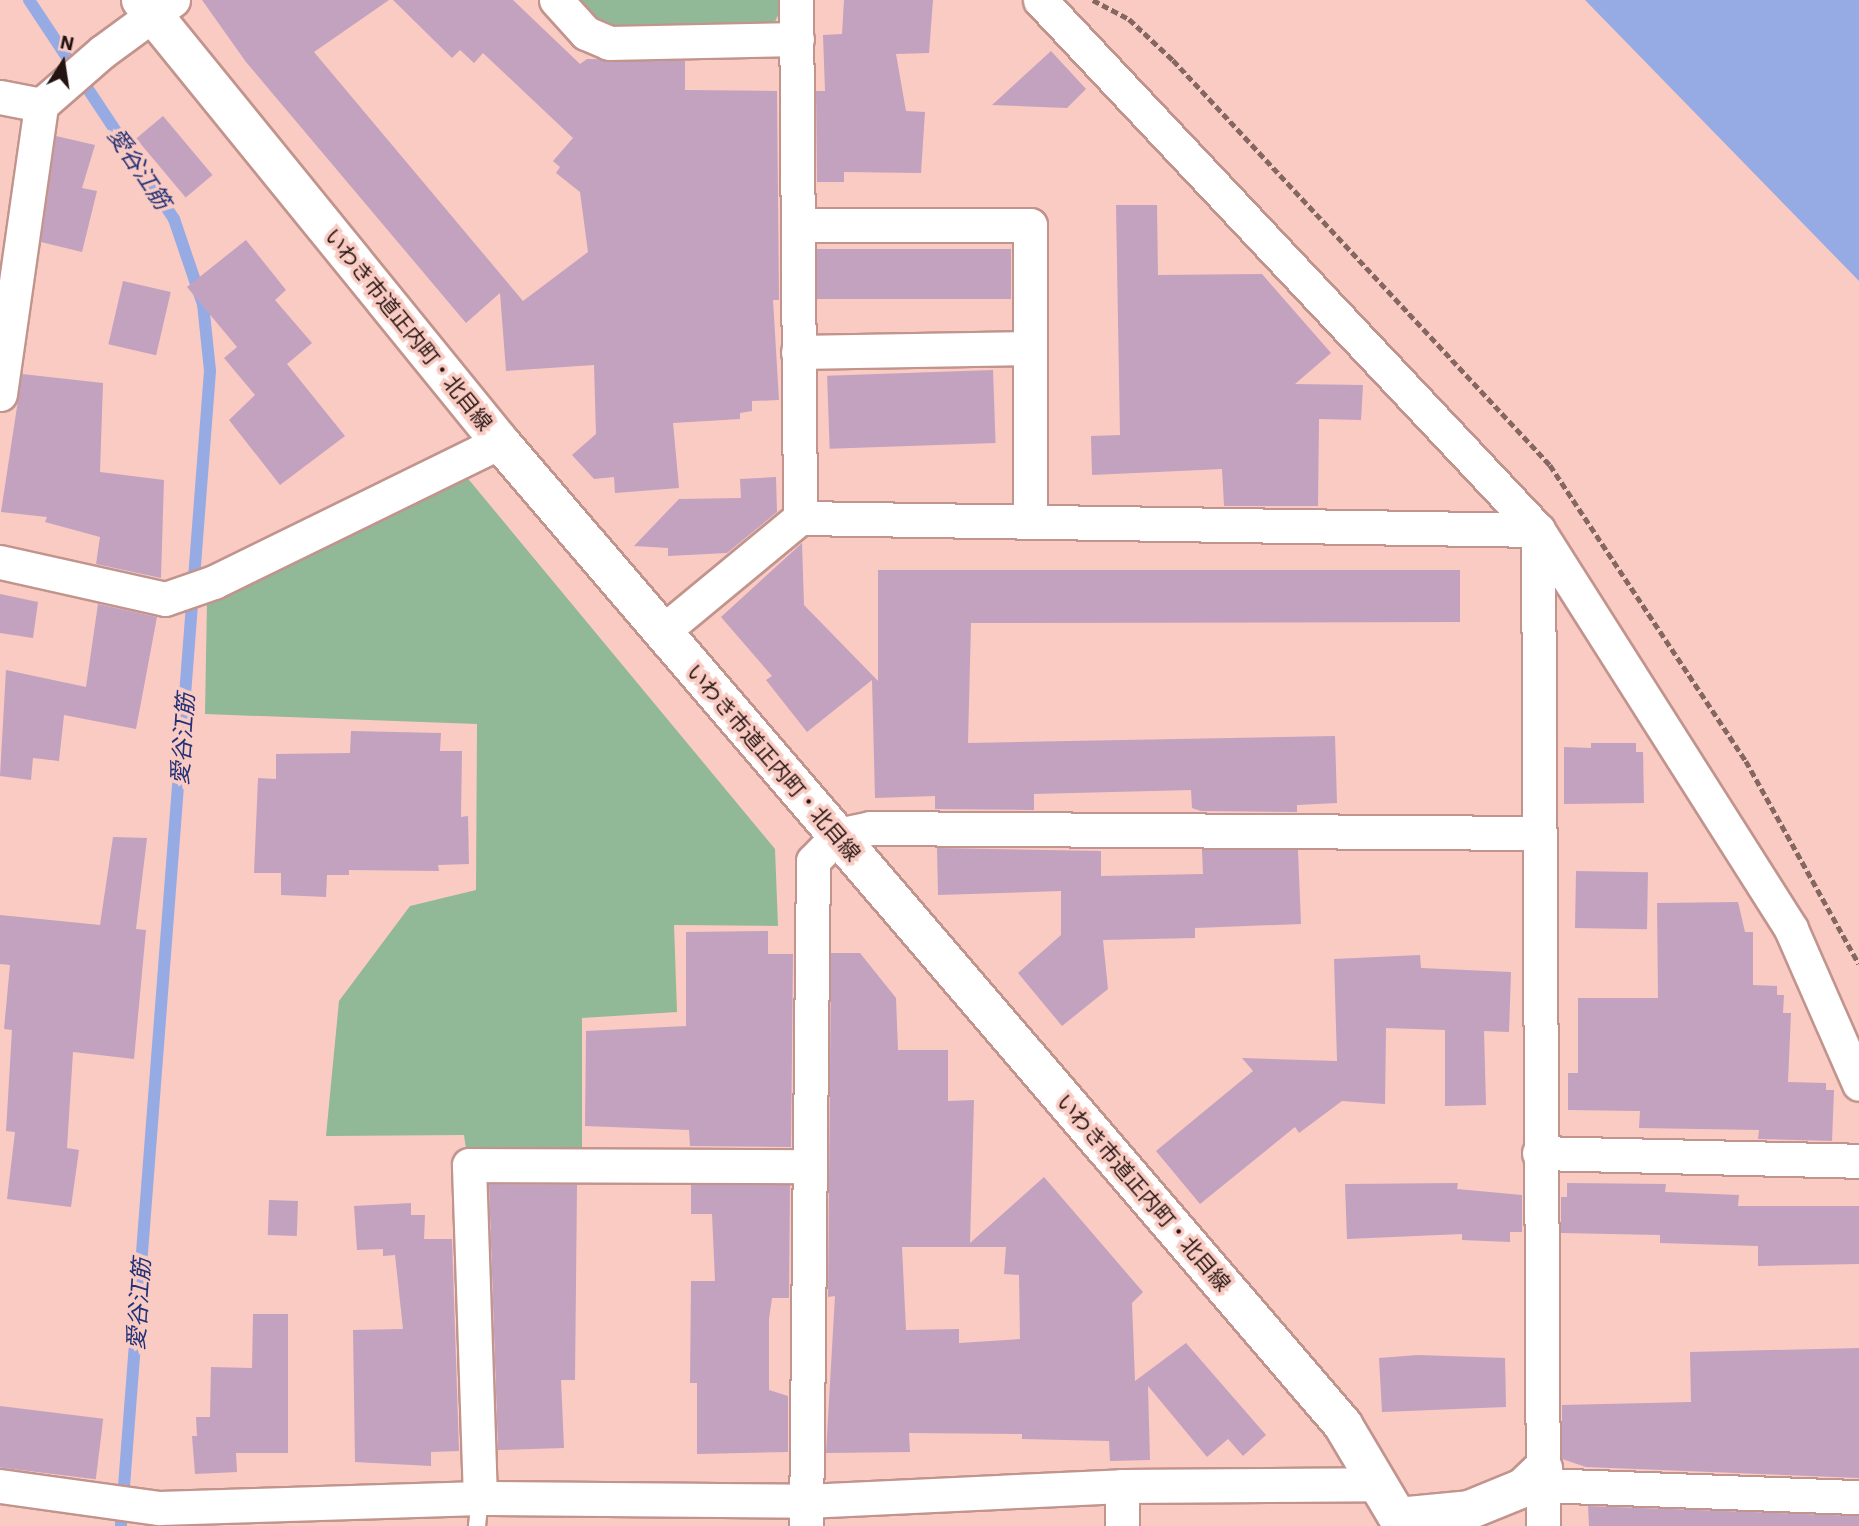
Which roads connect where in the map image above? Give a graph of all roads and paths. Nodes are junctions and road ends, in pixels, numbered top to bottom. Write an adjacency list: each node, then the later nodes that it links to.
1 (556, 0): 5 (street)
2 (796, 0): 5 (street)
3 (1040, 0): 15 (street)
4 (156, 5): 7 (street); 12 (street, いわき市道正内町・北目線)
5 (797, 39): 8 (street)
6 (0, 97): 7 (street)
7 (49, 97): 11 (street)
8 (798, 225): 9 (street); 10 (street)
9 (1030, 348): 10 (street); 14 (street)
10 (798, 352): 13 (street)
11 (0, 394)
12 (499, 442): 16 (street); 17 (street, いわき市道正内町・北目線)
13 (800, 519): 14 (street); 17 (street)
14 (1030, 522): 15 (street)
15 (1538, 530): 18 (street); 20 (street)
16 (0, 562)
17 (662, 632): 19 (street, いわき市道正内町・北目線)
18 (1536, 833): 19 (street); 21 (street)
19 (838, 835): 23 (street); 25 (street, いわき市道正内町・北目線)
20 (1859, 1084)
21 (1539, 1153): 22 (street); 24 (street)
22 (1859, 1161)
23 (806, 1166): 29 (street); 32 (street)
24 (1542, 1477): 28 (street); 33 (street); 35 (street)
25 (1378, 1484): 27 (street); 33 (street, いわき市道正内町・北目線)
26 (0, 1486): 30 (street)
27 (1122, 1486): 32 (street); 34 (street)
28 (1859, 1497)
29 (479, 1512): 30 (street); 31 (street)
30 (152, 1513)
31 (593, 1514): 32 (street)
32 (806, 1514)
33 (1401, 1521)
34 (1122, 1526)
35 (1543, 1526)

